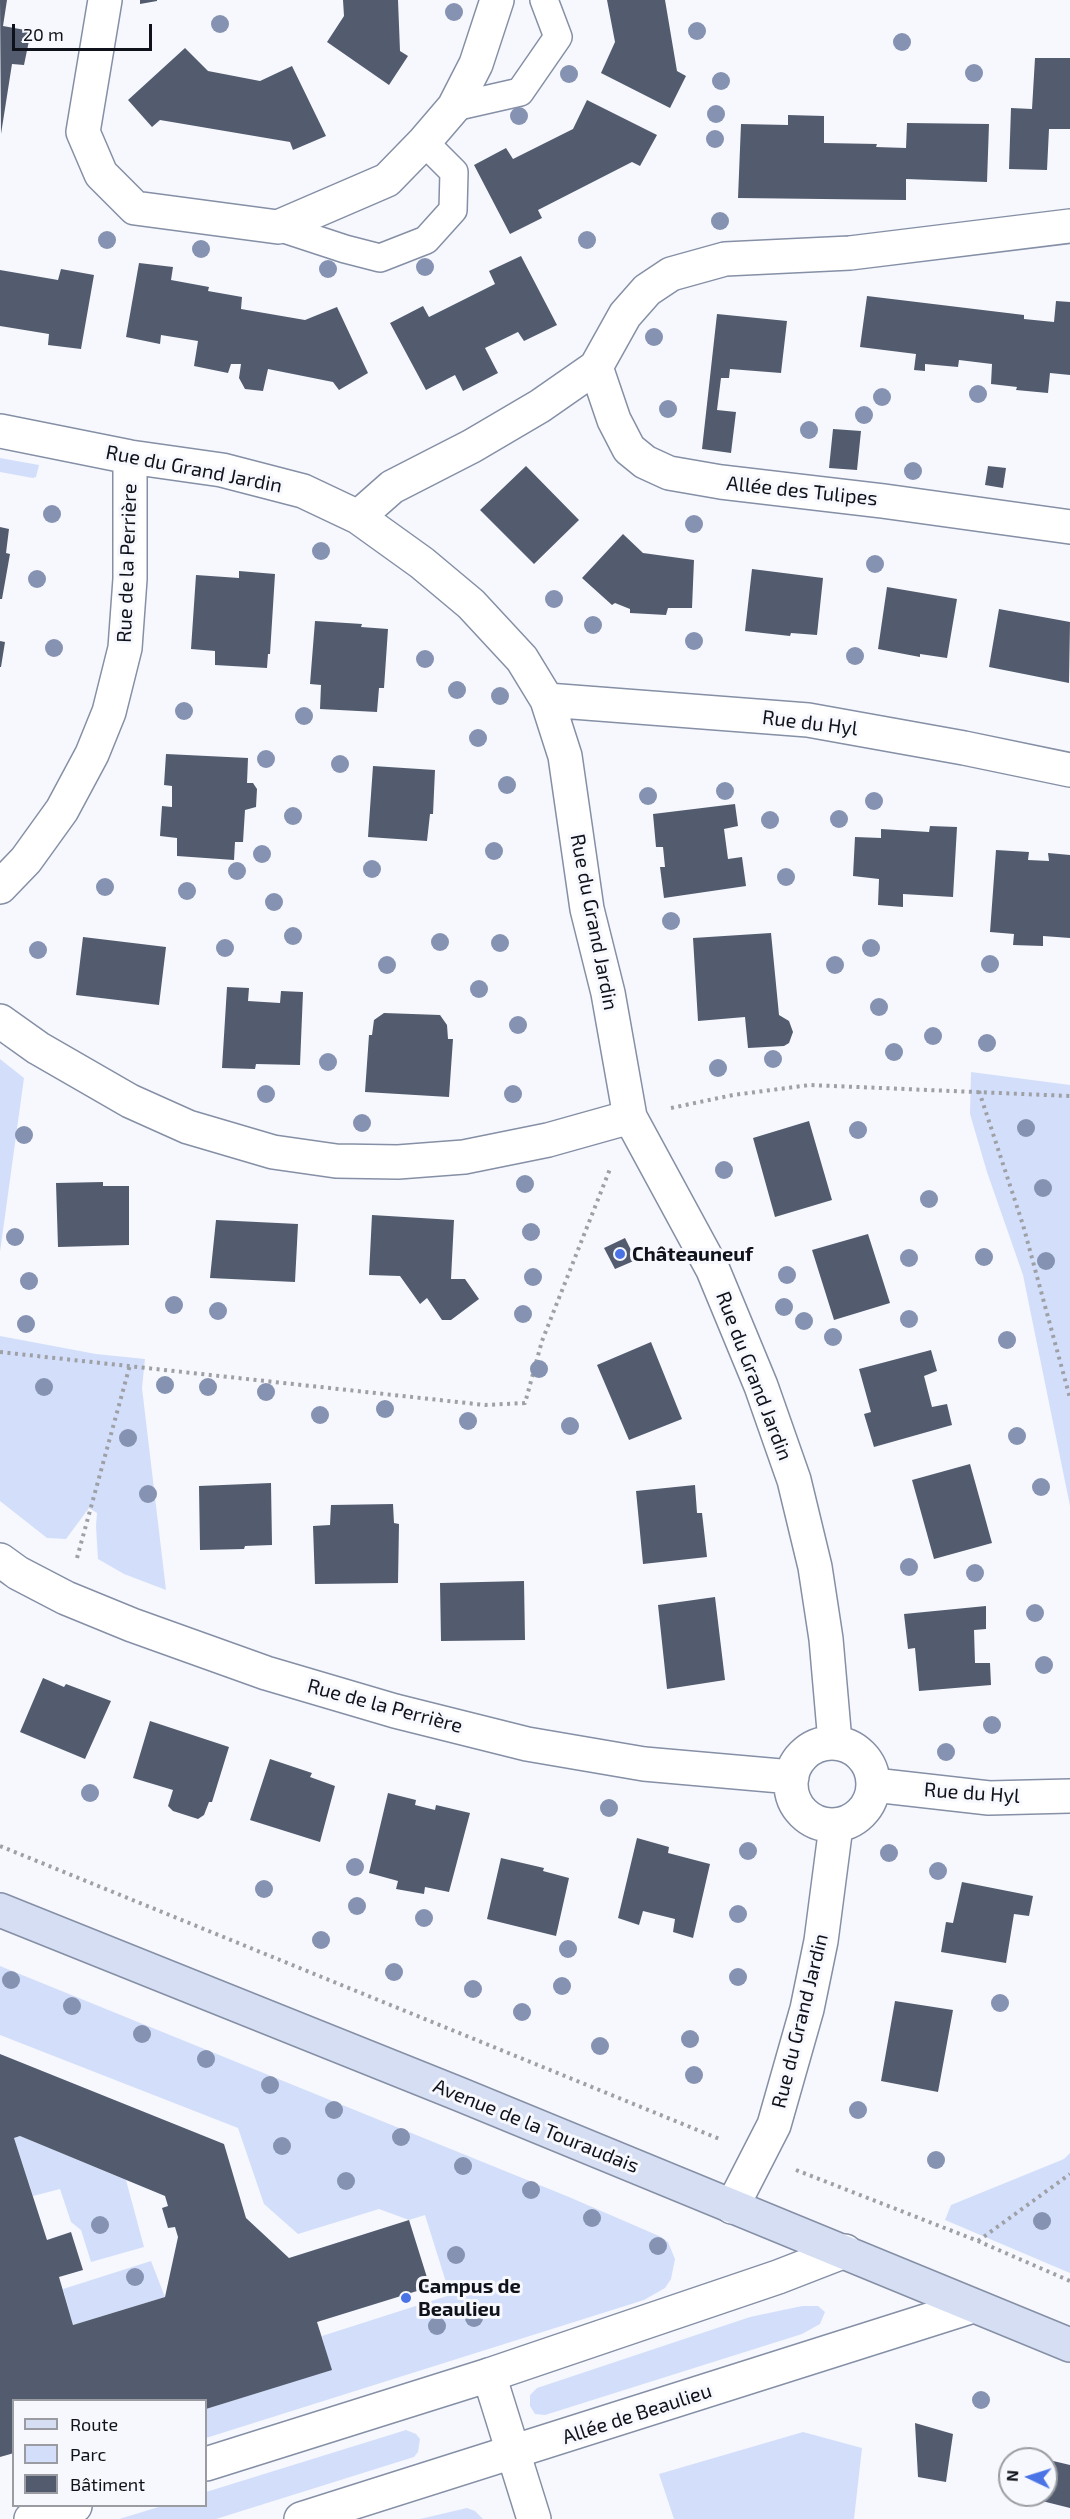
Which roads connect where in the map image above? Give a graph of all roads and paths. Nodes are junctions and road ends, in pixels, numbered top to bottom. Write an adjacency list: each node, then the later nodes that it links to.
1 (105, 0): 7 (street)
2 (497, 0): 4 (street)
3 (544, 0): 4 (lane)
4 (454, 107): 5 (street)
5 (424, 142): 7 (street); 7 (lane)
6 (1070, 226): 8 (street)
7 (278, 227)
8 (596, 366): 11 (street); 12 (street, Allée des Tulipes)
9 (0, 430): 10 (street, Rue du Grand Jardin)
10 (130, 457): 11 (street, Rue du Grand Jardin); 15 (street, Rue de la Perrière)
11 (358, 517): 13 (street, Rue du Grand Jardin)
12 (1070, 527)
13 (548, 700): 14 (street, Rue du Hyl); 19 (street, Rue du Grand Jardin)
14 (1070, 770)
15 (0, 887)
16 (0, 1021): 19 (street)
17 (979, 1091): 18 (path); 19 (path); 22 (path)
18 (1070, 1096)
19 (630, 1117): 21 (path); 25 (street, Rue du Grand Jardin)
20 (0, 1352): 21 (path)
21 (130, 1365): 24 (path)
22 (1070, 1398)
23 (0, 1560): 24 (street, Rue de la Perrière)
24 (66, 1598): 26 (street, Rue de la Perrière)
25 (835, 1742): 26 (street); 27 (street)
26 (792, 1777): 29 (street)
27 (874, 1785): 28 (street, Rue du Hyl); 29 (street)
28 (1070, 1796)
29 (836, 1826): 32 (street, Rue du Grand Jardin)
30 (0, 1846): 32 (path)
31 (0, 1910): 34 (main road, Avenue de la Touraudais)
32 (758, 2155): 34 (street, Rue du Grand Jardin); 35 (path)
33 (1070, 2174): 35 (path)
34 (732, 2207): 36 (main road, Avenue de la Touraudais)
35 (978, 2241): 37 (path)
36 (844, 2251): 38 (main road, Avenue de la Touraudais); 40 (street)
37 (1070, 2281)
38 (973, 2306): 39 (main road, Avenue de la Touraudais); 41 (street, Allée de Beaulieu)
39 (1070, 2345)
40 (489, 2375): 41 (street); 42 (street)
41 (514, 2453): 45 (street, Allée de Beaulieu); 46 (street)
42 (207, 2464)
43 (69, 2507): 44 (street)
44 (31, 2519)
45 (301, 2519)
46 (534, 2519)

